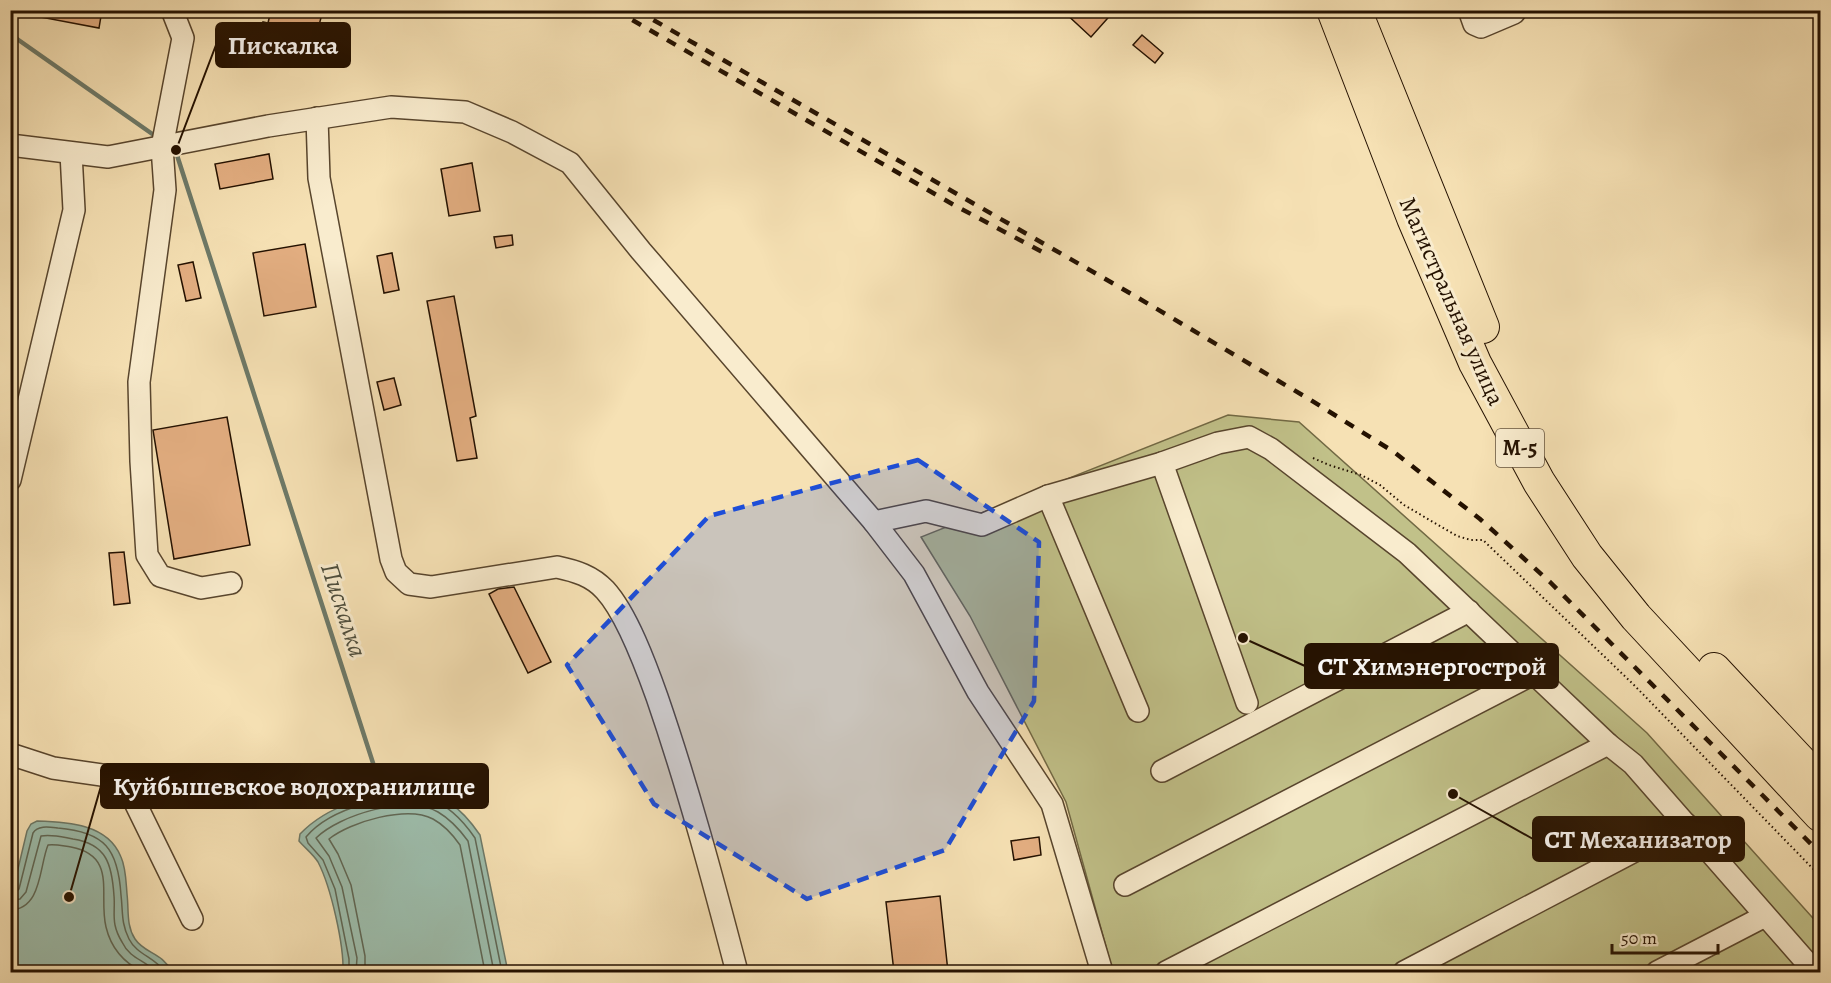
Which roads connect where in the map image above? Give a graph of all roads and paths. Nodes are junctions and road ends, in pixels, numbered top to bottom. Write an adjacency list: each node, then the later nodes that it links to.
1 (172, 10): 8 (street)
2 (1333, 10): 24 (highway, Магистральная улица / М-5)
3 (1356, 10): 23 (highway, Магистральная улица / М-5)
4 (1469, 10): 5 (street)
5 (1516, 10)
6 (317, 118): 8 (street); 14 (street); 30 (street)
7 (10, 145): 9 (street)
8 (162, 147): 9 (street); 15 (street)
9 (71, 153): 12 (street)
10 (1309, 456): 26 (path)
11 (1162, 464): 13 (street); 16 (street); 18 (street)
12 (10, 480)
13 (1048, 496): 14 (street); 19 (street)
14 (874, 522): 31 (street)
15 (231, 583)
16 (1469, 611): 17 (street); 22 (street)
17 (1533, 674): 20 (street); 27 (street)
18 (1247, 703)
19 (1138, 711)
20 (1608, 744): 25 (street); 32 (street)
21 (10, 754): 29 (street)
22 (1162, 771)
23 (1821, 782)
24 (1821, 815)
25 (1686, 824): 28 (street); 33 (street)
26 (1821, 876)
27 (1125, 885)
28 (1765, 916): 34 (street); 35 (street)
29 (192, 919)
30 (737, 972)
31 (1102, 972)
32 (1166, 972)
33 (1404, 972)
34 (1657, 972)
35 (1815, 972)

